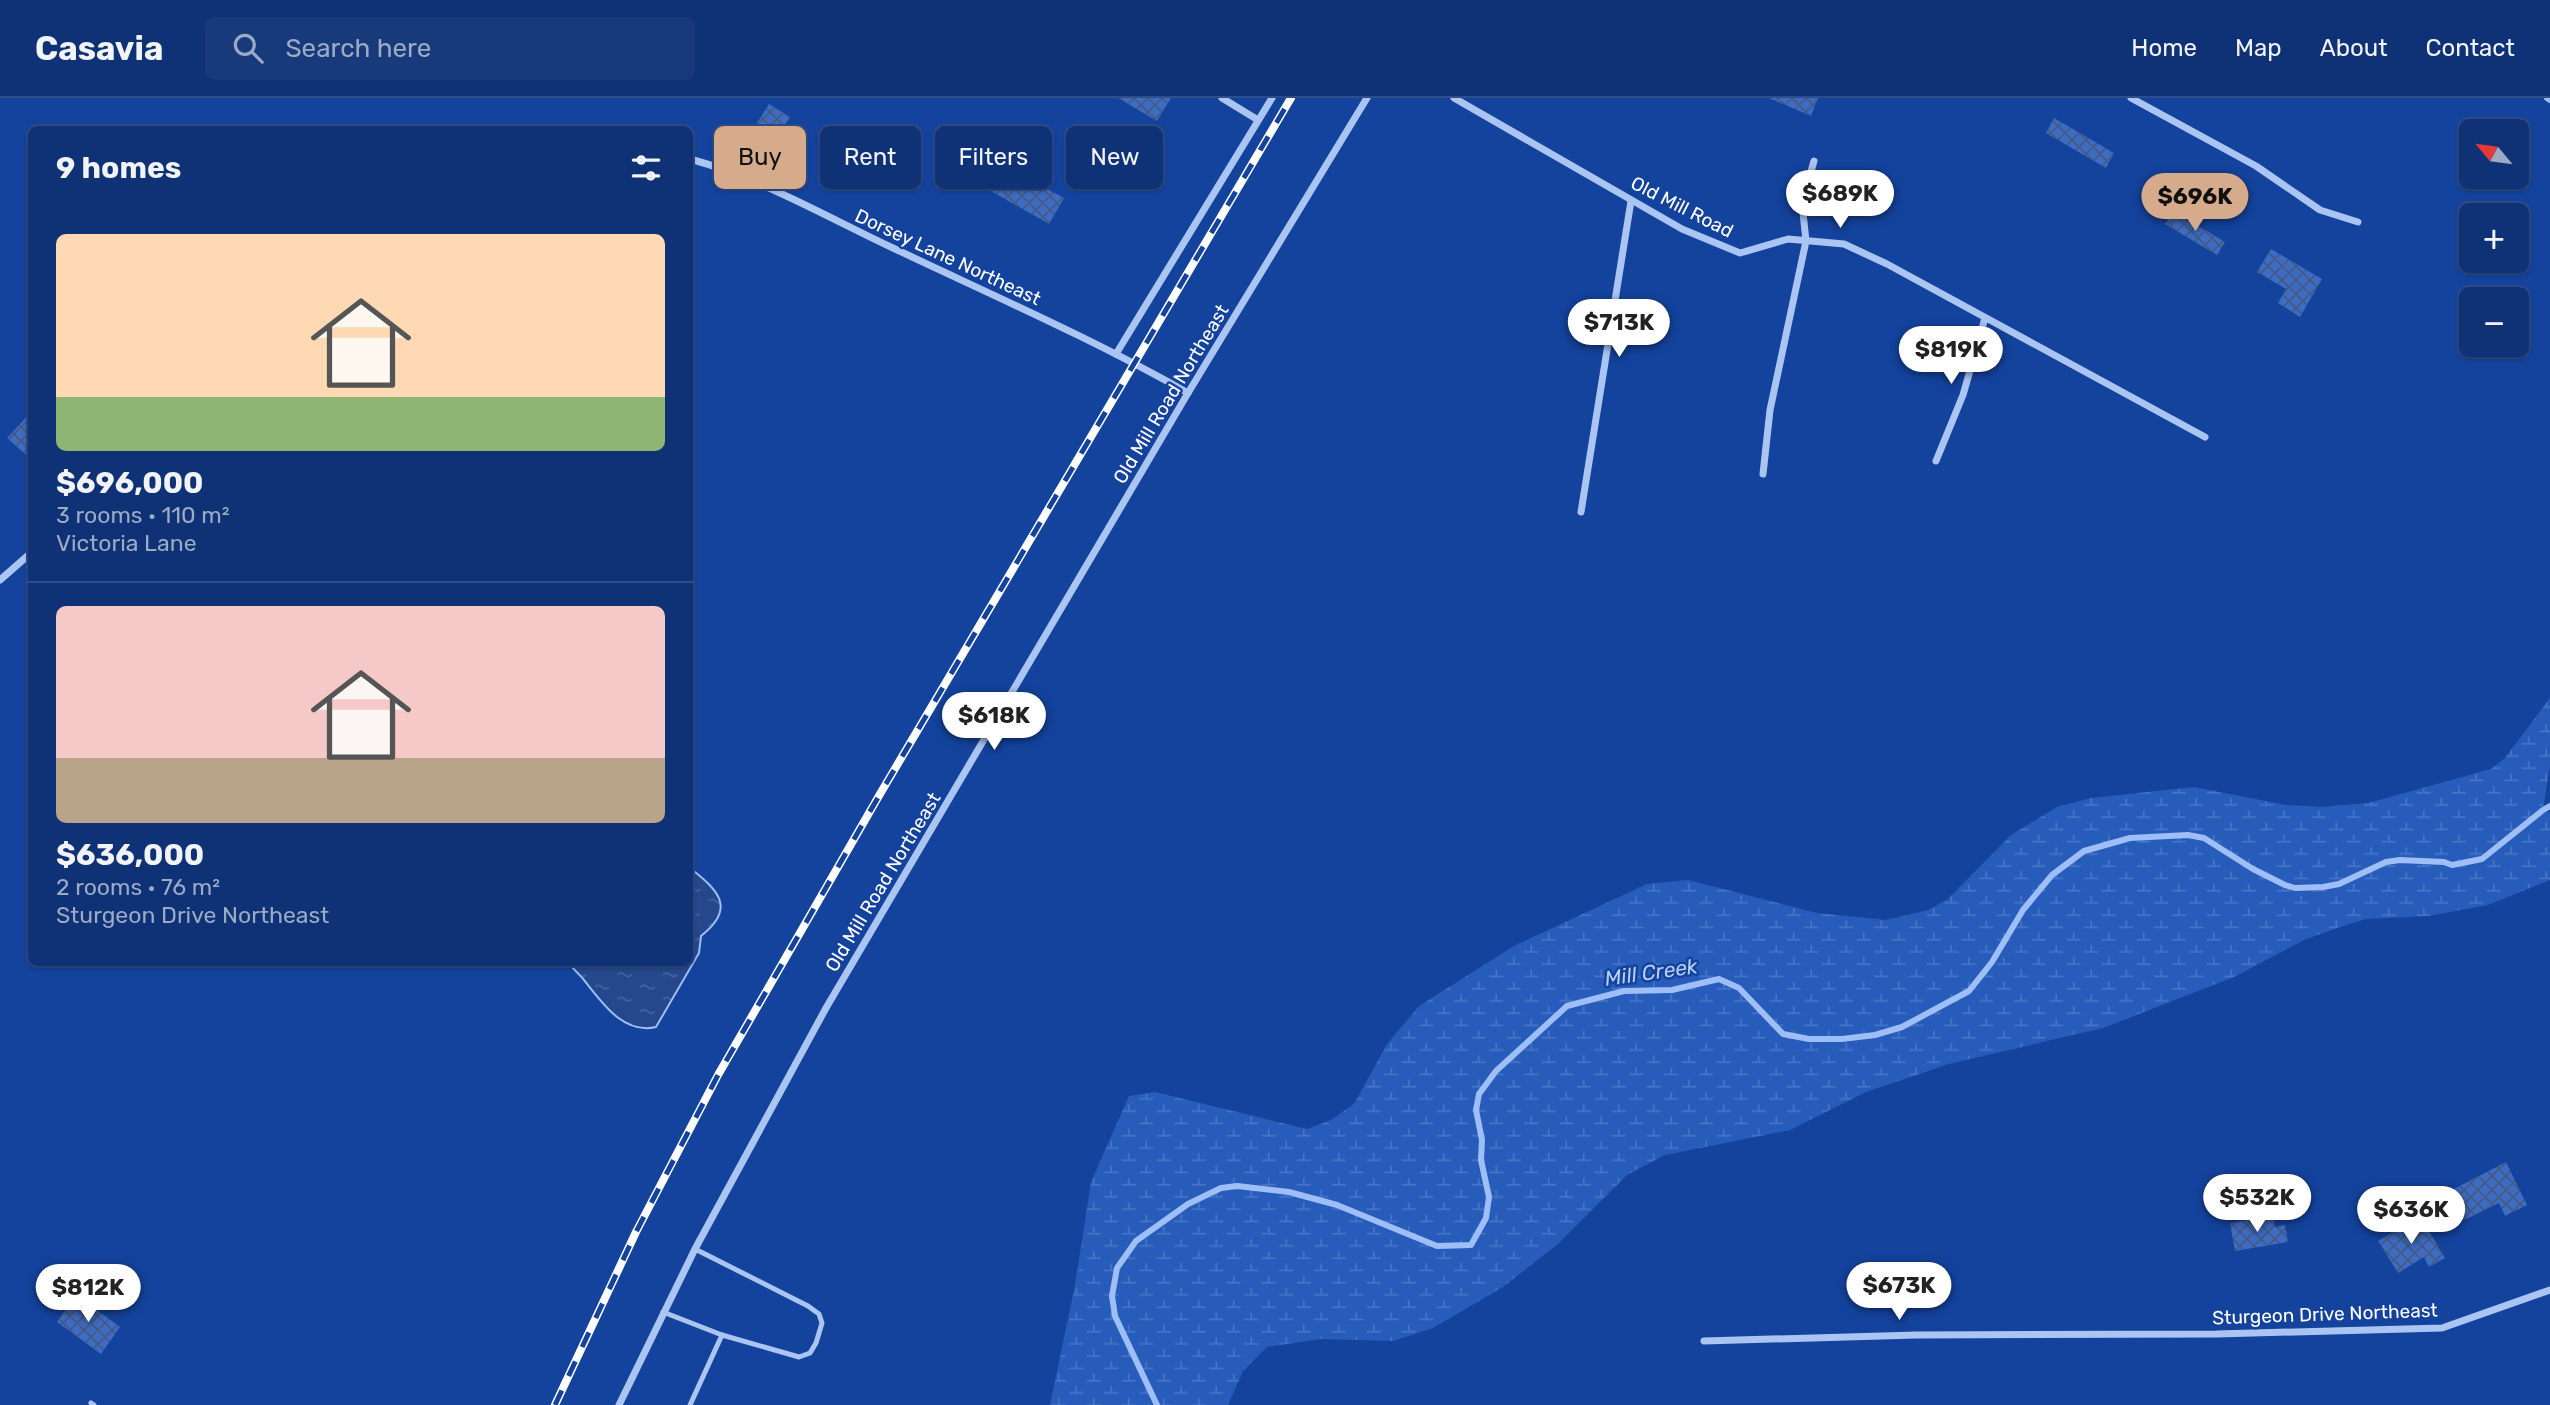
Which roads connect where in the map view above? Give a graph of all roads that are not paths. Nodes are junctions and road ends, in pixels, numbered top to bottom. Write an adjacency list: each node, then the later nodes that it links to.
1 (1222, 98): 6 (street)
2 (1272, 98): 6 (street)
3 (1367, 98): 14 (street, Old Mill Road Northeast)
4 (1454, 98): 9 (street, Old Mill Road)
5 (2132, 98): 10 (street)
6 (1258, 121): 13 (street)
7 (693, 160): 13 (street, Dorsey Lane Northeast)
8 (1815, 161): 11 (street)
9 (1631, 201): 11 (street, Old Mill Road); 18 (street)
10 (2358, 222)
11 (1806, 241): 12 (street, Old Mill Road); 17 (street)
12 (1985, 318): 15 (street, Old Mill Road); 16 (street)
13 (1116, 354): 14 (street, Dorsey Lane Northeast)
14 (1188, 393): 21 (street, Old Mill Road Northeast)
15 (2205, 437)
16 (1936, 461)
17 (1763, 474)
18 (1581, 512)
19 (28, 556): 20 (street)
20 (0, 580)
21 (695, 1249): 23 (street, Old Mill Road Northeast); 24 (lane)
22 (2550, 1290): 25 (street, Sturgeon Drive Northeast)
23 (663, 1312): 24 (lane); 26 (street, Old Mill Road Northeast)
24 (722, 1335): 27 (lane)
25 (1704, 1341)
26 (619, 1405)
27 (690, 1405)

